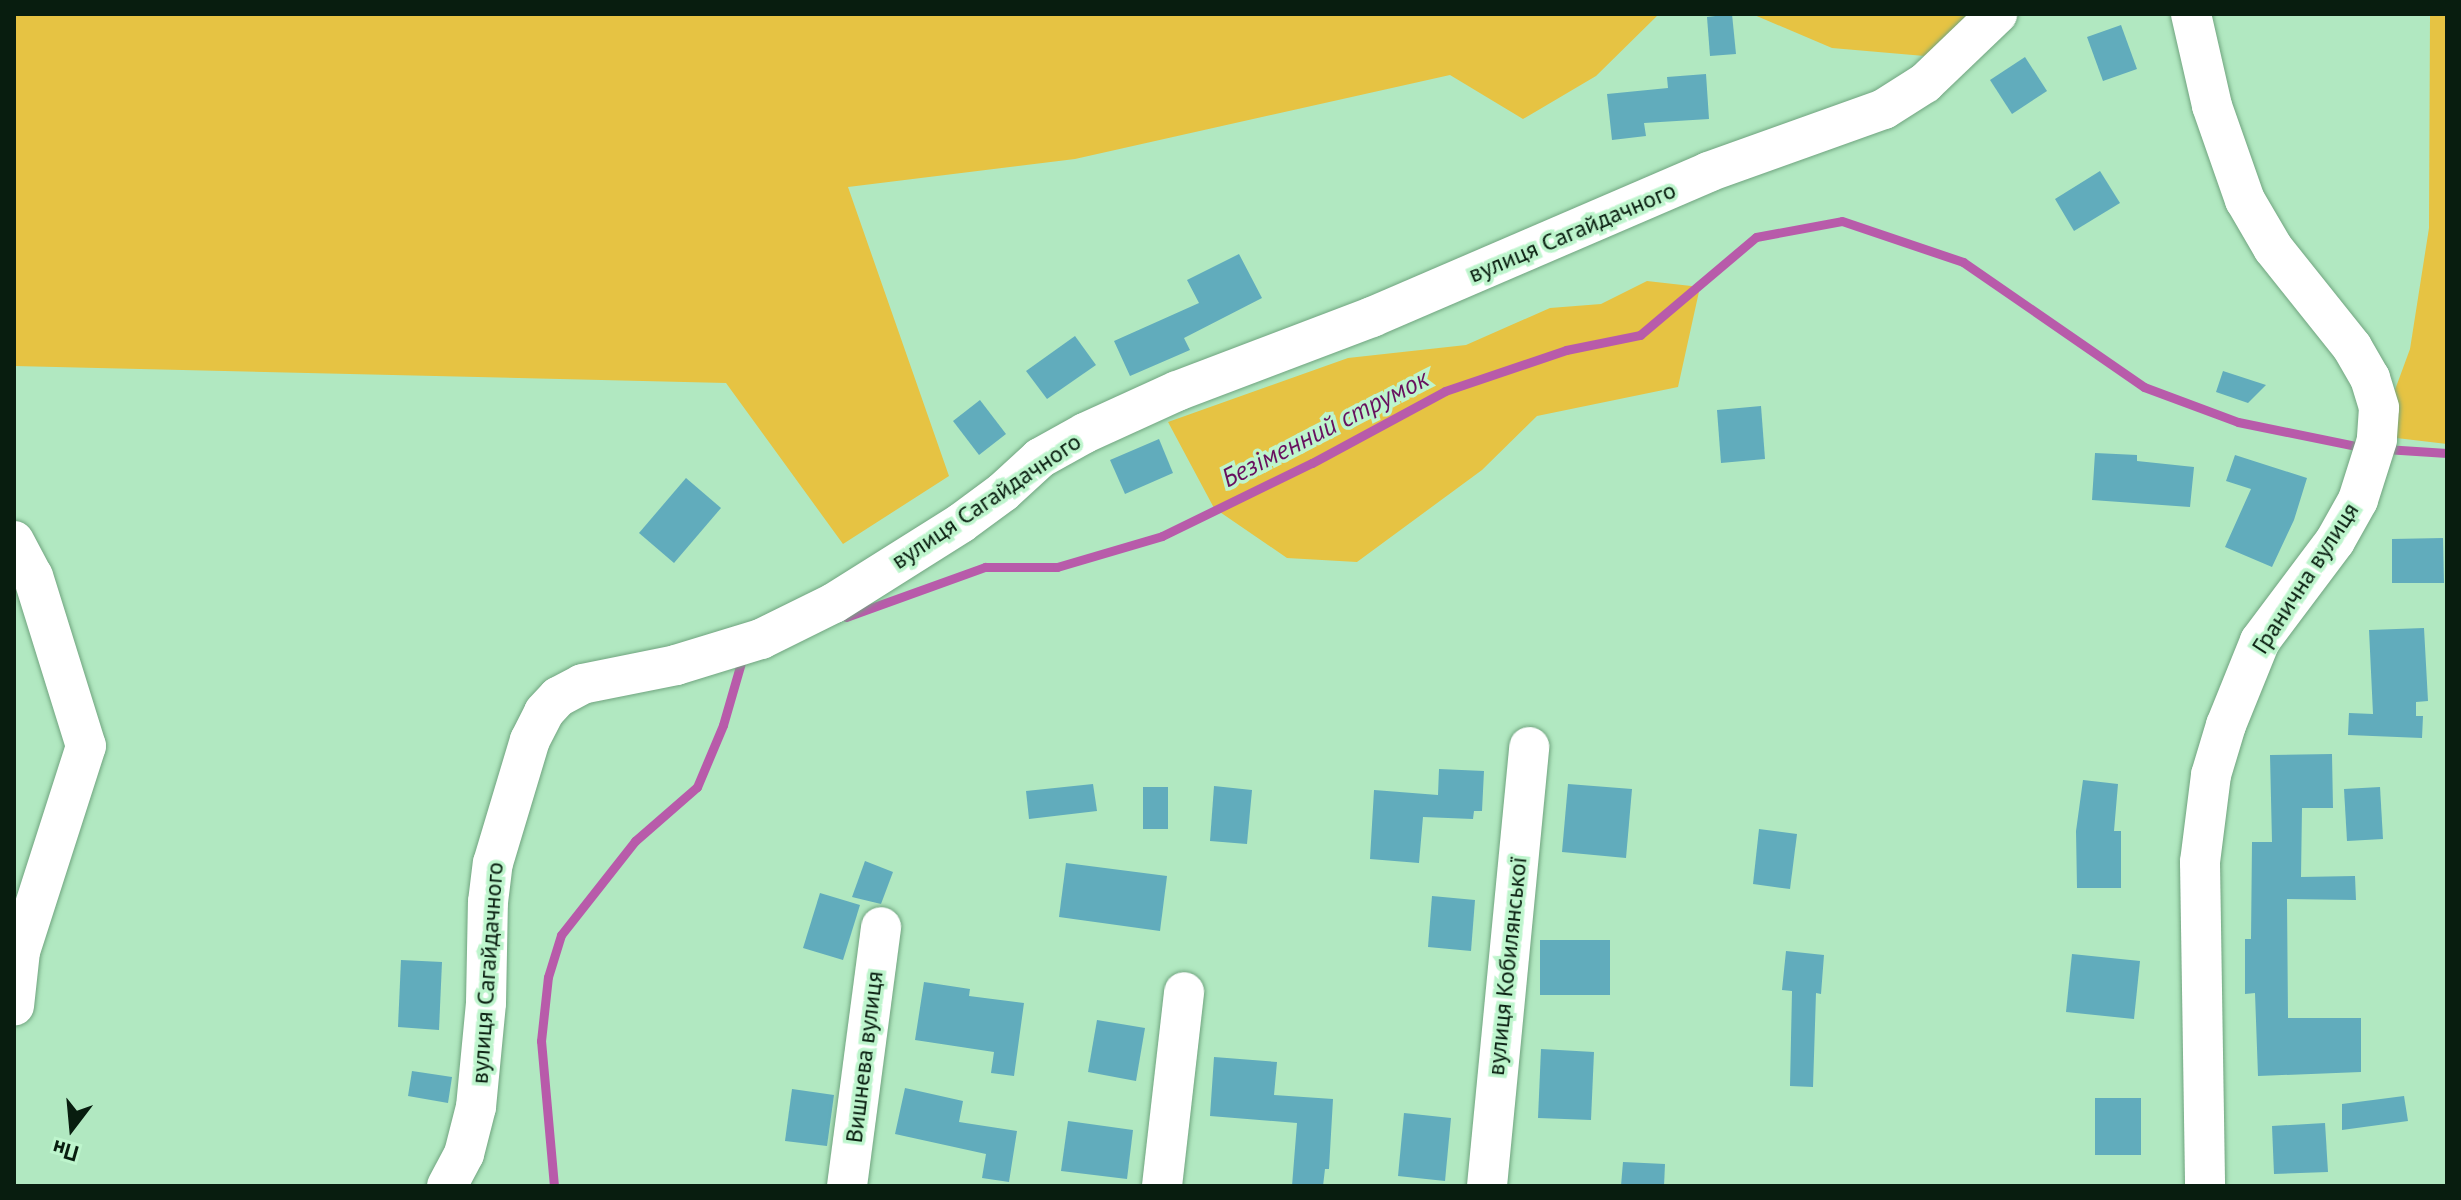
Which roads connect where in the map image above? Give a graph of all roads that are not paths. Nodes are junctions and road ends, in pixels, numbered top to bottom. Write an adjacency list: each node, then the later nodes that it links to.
1 (1997, 14): 8 (street, вулиця Сагайдачного)
2 (2191, 14): 12 (street, Гранична вулиця)
3 (14, 541): 7 (street)
4 (1529, 747): 11 (street, вулиця Кобилянської)
5 (881, 927): 9 (street, Вишнева вулиця)
6 (1184, 992): 10 (street)
7 (14, 1006)
8 (447, 1186)
9 (847, 1186)
10 (1162, 1186)
11 (1487, 1186)
12 (2205, 1186)

